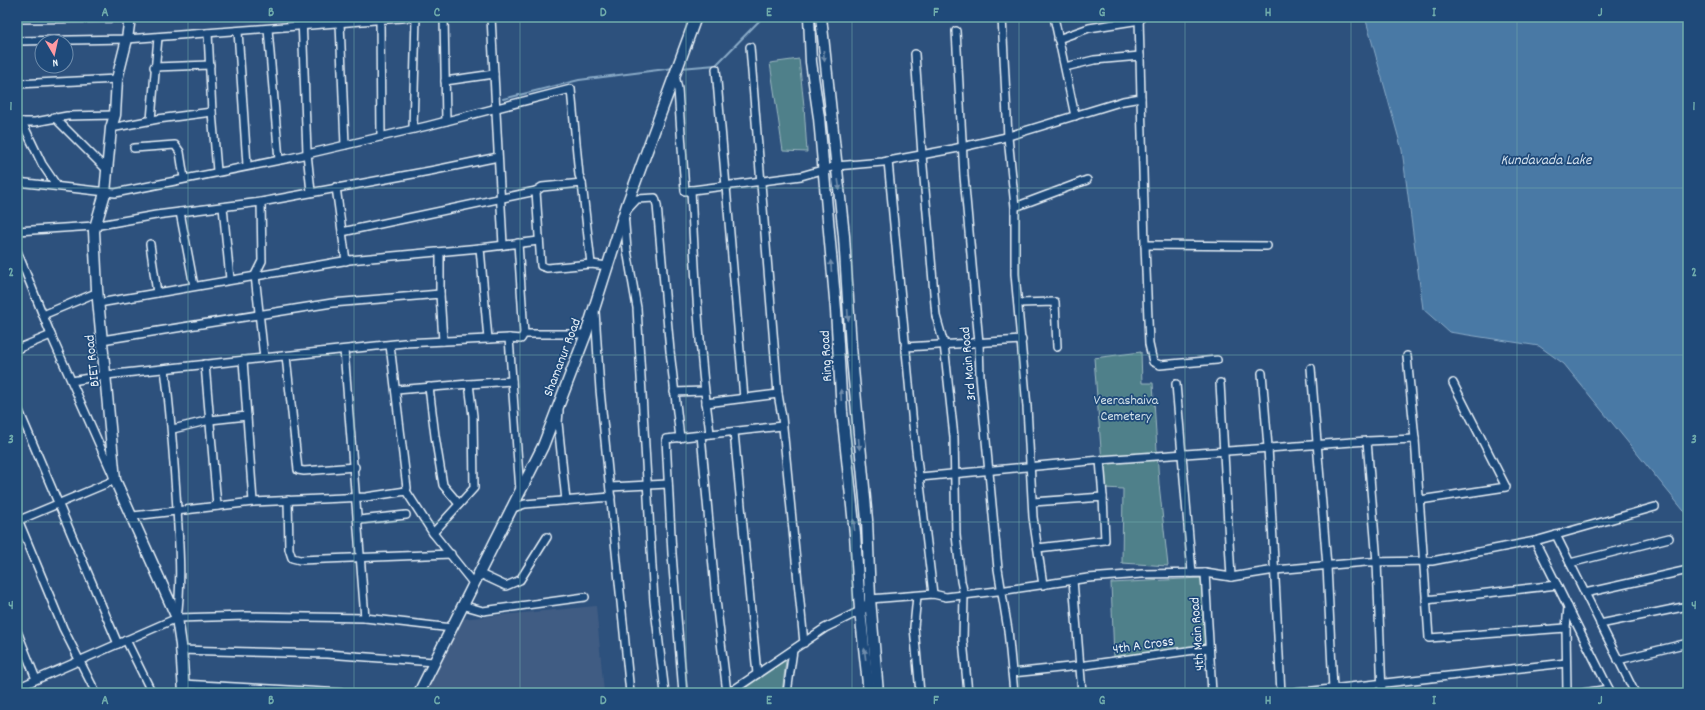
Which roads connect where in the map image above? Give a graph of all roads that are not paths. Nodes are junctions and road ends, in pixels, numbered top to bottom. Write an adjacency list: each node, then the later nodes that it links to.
1 (130, 17): 12 (street); 21 (main road, BIET Road)
2 (302, 17): 15 (street)
3 (415, 17): 13 (street); 46 (street)
4 (444, 17): 34 (street)
5 (491, 17): 32 (street)
6 (696, 17): 31 (main road, Shamanur Road)
7 (809, 17): 59 (main road, Ring Road)
8 (821, 17): 58 (main road, Ring Road, one-way to 58)
9 (1002, 17): 48 (street)
10 (1054, 17): 22 (street)
11 (1140, 18): 22 (street); 26 (street)
12 (17, 19)
13 (380, 20): 14 (street); 47 (street)
14 (340, 23): 15 (street); 49 (street)
15 (302, 27): 16 (street); 52 (street)
16 (268, 29): 17 (street); 55 (street)
17 (238, 31): 19 (street); 57 (street)
18 (956, 31): 50 (street, 3rd Main Road)
19 (208, 33): 20 (street); 27 (street)
20 (158, 37): 21 (street); 28 (street)
21 (127, 39): 23 (street); 33 (main road, BIET Road)
22 (1058, 39): 29 (street)
23 (17, 41)
24 (750, 47): 63 (street)
25 (915, 54): 53 (street)
26 (1140, 56): 29 (street); 36 (street)
27 (210, 65): 28 (street); 38 (street)
28 (154, 67): 42 (street)
29 (1065, 67): 40 (street)
30 (716, 69): 67 (street)
31 (677, 71): 70 (street); 79 (main road, Shamanur Road)
32 (494, 74): 34 (street); 37 (street)
33 (117, 79): 35 (street); 39 (main road, BIET Road)
34 (445, 81): 43 (street)
35 (17, 84)
36 (1142, 98): 40 (street); 87 (street)
37 (495, 108): 43 (street); 54 (street); 66 (street)
38 (212, 112): 42 (street); 61 (street)
39 (115, 114): 41 (street); 45 (main road, BIET Road)
40 (1075, 116): 48 (street)
41 (54, 117): 44 (street); 60 (street)
42 (151, 120): 45 (street)
43 (446, 121): 46 (street)
44 (19, 122): 68 (street)
45 (111, 128): 60 (main road, BIET Road)
46 (413, 129): 47 (street)
47 (381, 136): 49 (street)
48 (1008, 137): 50 (street); 77 (street)
49 (344, 145): 52 (street)
50 (963, 147): 53 (street); 114 (street, 3rd Main Road)
51 (134, 148): 62 (street)
52 (307, 154): 55 (street); 71 (street)
53 (922, 155): 56 (street); 115 (street)
54 (498, 157): 69 (street); 74 (street)
55 (279, 160): 57 (street)
56 (888, 161): 58 (street); 117 (street)
57 (247, 165): 61 (street)
58 (836, 166): 59 (street); 218 (main road, Ring Road, one-way to 218)
59 (823, 169): 63 (street); 223 (main road, Ring Road, one-way to 59)
60 (106, 170): 73 (main road, BIET Road)
61 (217, 171): 62 (street)
62 (184, 178): 73 (street)
63 (760, 180): 67 (street); 141 (street)
64 (1087, 180): 77 (street)
65 (17, 182): 68 (street)
66 (582, 183): 72 (street); 93 (street)
67 (726, 184): 70 (street); 143 (street)
68 (58, 186): 73 (street)
69 (336, 187): 71 (street); 82 (street)
70 (691, 190): 139 (street)
71 (311, 192): 75 (street)
72 (536, 192): 74 (street); 83 (street)
73 (105, 193): 80 (main road, BIET Road)
74 (500, 200): 82 (street); 86 (street)
75 (261, 202): 76 (street); 95 (street)
76 (223, 207): 78 (street); 96 (street)
77 (1015, 207): 102 (street)
78 (180, 212): 80 (street); 97 (street)
79 (624, 213): 94 (main road, Shamanur Road); 140 (street); 168 (street)
80 (94, 226): 81 (street); 98 (main road, BIET Road)
81 (17, 231)
82 (342, 232): 92 (street)
83 (539, 241): 84 (street); 93 (street)
84 (518, 243): 86 (street); 106 (street)
85 (150, 244): 99 (street)
86 (503, 245): 89 (street)
87 (1144, 245): 88 (street); 125 (street)
88 (1267, 246)
89 (480, 248): 91 (street); 110 (street)
90 (17, 251): 104 (street)
91 (440, 252): 92 (street); 100 (street)
92 (346, 261): 95 (street)
93 (591, 264): 94 (street)
94 (608, 266): 103 (main road, Shamanur Road)
95 (255, 275): 96 (street); 105 (street)
96 (230, 279): 97 (street)
97 (194, 286): 99 (street)
98 (98, 292): 101 (main road, BIET Road); 104 (street)
99 (157, 292): 101 (street)
100 (440, 294): 105 (street); 113 (street)
101 (99, 303): 111 (main road, BIET Road)
102 (1018, 303): 112 (street); 118 (street)
103 (595, 304): 107 (main road, Shamanur Road); 169 (street)
104 (43, 315): 108 (street)
105 (259, 315): 111 (street); 123 (street)
106 (524, 334): 107 (street); 109 (street)
107 (586, 334): 142 (main road, Shamanur Road)
108 (51, 336): 119 (street); 131 (street)
109 (509, 338): 110 (street); 132 (street)
110 (488, 339): 113 (street)
111 (102, 340): 130 (main road, BIET Road)
112 (1022, 340): 114 (street); 162 (street)
113 (443, 342): 116 (street)
114 (979, 343): 115 (street); 163 (street, 3rd Main Road)
115 (944, 344): 117 (street); 164 (street)
116 (390, 345): 120 (street); 138 (street)
117 (905, 347): 165 (street)
118 (1057, 347)
119 (17, 349)
120 (344, 350): 121 (street); 161 (street)
121 (286, 356): 123 (street); 161 (street)
122 (1407, 356): 154 (street)
123 (264, 358): 124 (street)
124 (243, 360): 126 (street); 146 (street)
125 (1217, 360)
126 (205, 364): 128 (street); 147 (street)
127 (1312, 368): 156 (street)
128 (165, 369): 130 (street); 149 (street)
129 (1262, 373): 157 (street)
130 (106, 375): 131 (street); 166 (main road, BIET Road)
131 (72, 381): 166 (street)
132 (512, 381): 135 (street); 171 (street)
133 (1220, 383): 158 (street)
134 (1453, 383): 177 (street)
135 (469, 384): 137 (street); 181 (street)
136 (1176, 384): 159 (street)
137 (429, 387): 138 (street); 181 (street)
138 (396, 390): 170 (street)
139 (704, 391): 140 (street); 144 (street)
140 (674, 392): 153 (street)
141 (778, 394): 143 (street); 148 (street)
142 (561, 398): 171 (main road, Shamanur Road); 176 (street)
143 (744, 398): 144 (street)
144 (706, 403): 151 (street)
145 (17, 406): 180 (street)
146 (247, 416): 147 (street); 178 (street)
147 (210, 420): 149 (street); 182 (street)
148 (782, 426): 150 (street); 231 (street)
149 (173, 429): 185 (street)
150 (734, 432): 151 (street); 243 (street)
151 (710, 434): 152 (street)
152 (701, 435): 153 (street); 257 (street)
153 (680, 438): 167 (street)
154 (1415, 439): 155 (street); 177 (street)
155 (1367, 441): 156 (street); 199 (street)
156 (1317, 443): 157 (street); 201 (street)
157 (1268, 447): 158 (street); 202 (street)
158 (1225, 451): 159 (street); 207 (street)
159 (1182, 455): 160 (street); 205 (street)
160 (1100, 460): 162 (street); 173 (street)
161 (355, 466): 174 (street)
162 (1031, 467): 163 (street); 179 (street)
163 (990, 470): 164 (street); 212 (street, 3rd Main Road)
164 (956, 474): 165 (street); 215 (street)
165 (920, 477): 214 (street)
166 (116, 480): 180 (street); 187 (main road, BIET Road)
167 (668, 484): 168 (street); 256 (street)
168 (648, 485): 169 (street); 255 (street)
169 (610, 487): 172 (street)
170 (406, 491): 174 (street); 190 (street)
171 (520, 491): 184 (main road, Shamanur Road)
172 (611, 497): 176 (street); 254 (street)
173 (1102, 497): 179 (street); 195 (street)
174 (357, 498): 175 (street); 189 (street)
175 (288, 500): 178 (street); 197 (street)
176 (566, 500): 184 (street)
177 (1420, 500): 198 (street)
178 (253, 502): 182 (street)
179 (1033, 502): 195 (street)
180 (59, 504): 188 (street); 233 (street)
181 (459, 504): 190 (street)
182 (217, 506): 185 (street)
183 (1655, 508): 191 (street)
184 (510, 509): 204 (main road, Shamanur Road)
185 (177, 510): 187 (street); 224 (street)
186 (406, 515): 189 (street)
187 (133, 516): 224 (main road, BIET Road)
188 (17, 519): 237 (street)
189 (359, 520): 197 (street)
190 (433, 534): 196 (street)
191 (1556, 535): 194 (street); 200 (street)
192 (547, 537): 204 (street)
193 (1669, 538): 200 (street)
194 (1535, 541): 198 (street); 211 (street)
195 (1038, 548): 210 (street)
196 (451, 554): 197 (street); 209 (street)
197 (361, 558): 225 (street)
198 (1423, 561): 199 (street); 219 (street)
199 (1377, 562): 201 (street); 245 (street)
200 (1570, 563): 213 (street)
201 (1327, 566): 202 (street); 248 (street)
202 (1275, 570): 207 (street); 266 (street)
203 (1688, 570): 213 (street)
204 (478, 573): 209 (main road, Shamanur Road)
205 (1192, 573): 206 (street); 208 (street)
206 (1205, 573): 207 (street); 234 (street, 4th Main Road)
207 (1231, 576)
208 (1073, 580): 210 (street); 241 (street)
209 (473, 583): 220 (main road, Shamanur Road)
210 (1043, 585): 212 (street)
211 (1557, 585): 219 (street); 221 (street)
212 (1002, 591): 215 (street); 242 (street, 3rd Main Road)
213 (1585, 593): 226 (street)
214 (932, 594): 215 (street); 216 (street)
215 (964, 595): 262 (street)
216 (917, 596): 218 (street); 261 (street)
217 (585, 597): 220 (street)
218 (870, 599): 223 (street); 260 (main road, Ring Road)
219 (1426, 600): 228 (street)
220 (462, 605): 227 (main road, Shamanur Road)
221 (1568, 606): 228 (street); 249 (street)
222 (1688, 606): 226 (street)
223 (860, 610): 231 (street); 259 (main road, Ring Road, one-way to 223)
224 (177, 618): 225 (street); 230 (street); 235 (main road, BIET Road)
225 (365, 618): 227 (street)
226 (1600, 624): 238 (street)
227 (452, 628): 239 (main road, Shamanur Road)
228 (1566, 628): 240 (street)
229 (17, 631): 244 (street)
230 (126, 640): 233 (street); 251 (street)
231 (804, 642): 236 (street)
232 (1688, 643): 238 (street)
233 (118, 644): 237 (street)
234 (1209, 648): 241 (street, 4th A Cross); 265 (street, 4th Main Road)
235 (180, 650): 239 (street); 247 (main road, BIET Road)
236 (792, 650): 243 (street); 258 (street)
237 (81, 660): 244 (street); 250 (street)
238 (1618, 660): 271 (street)
239 (434, 662): 253 (main road, Shamanur Road)
240 (1566, 664): 245 (street); 269 (street)
241 (1079, 666): 242 (street, 4th A Cross); 264 (street)
242 (1012, 673): 263 (street, 3rd Main Road)
243 (757, 674): 257 (street)
244 (36, 679): 246 (street)
245 (1381, 683): 248 (street); 268 (street)
246 (17, 688)
247 (184, 689): 252 (street)
248 (1333, 689): 267 (street)
249 (1610, 691): 270 (street)
250 (96, 693)
251 (152, 693)
252 (343, 693)
253 (419, 693)
254 (630, 693)
255 (665, 693)
256 (683, 693)
257 (728, 693)
258 (787, 693)
259 (869, 693)
260 (878, 693)
261 (920, 693)
262 (968, 693)
263 (1014, 693)
264 (1082, 693)
265 (1212, 693)
266 (1281, 693)
267 (1295, 693)
268 (1382, 693)
269 (1567, 693)
270 (1583, 693)
271 (1634, 693)

